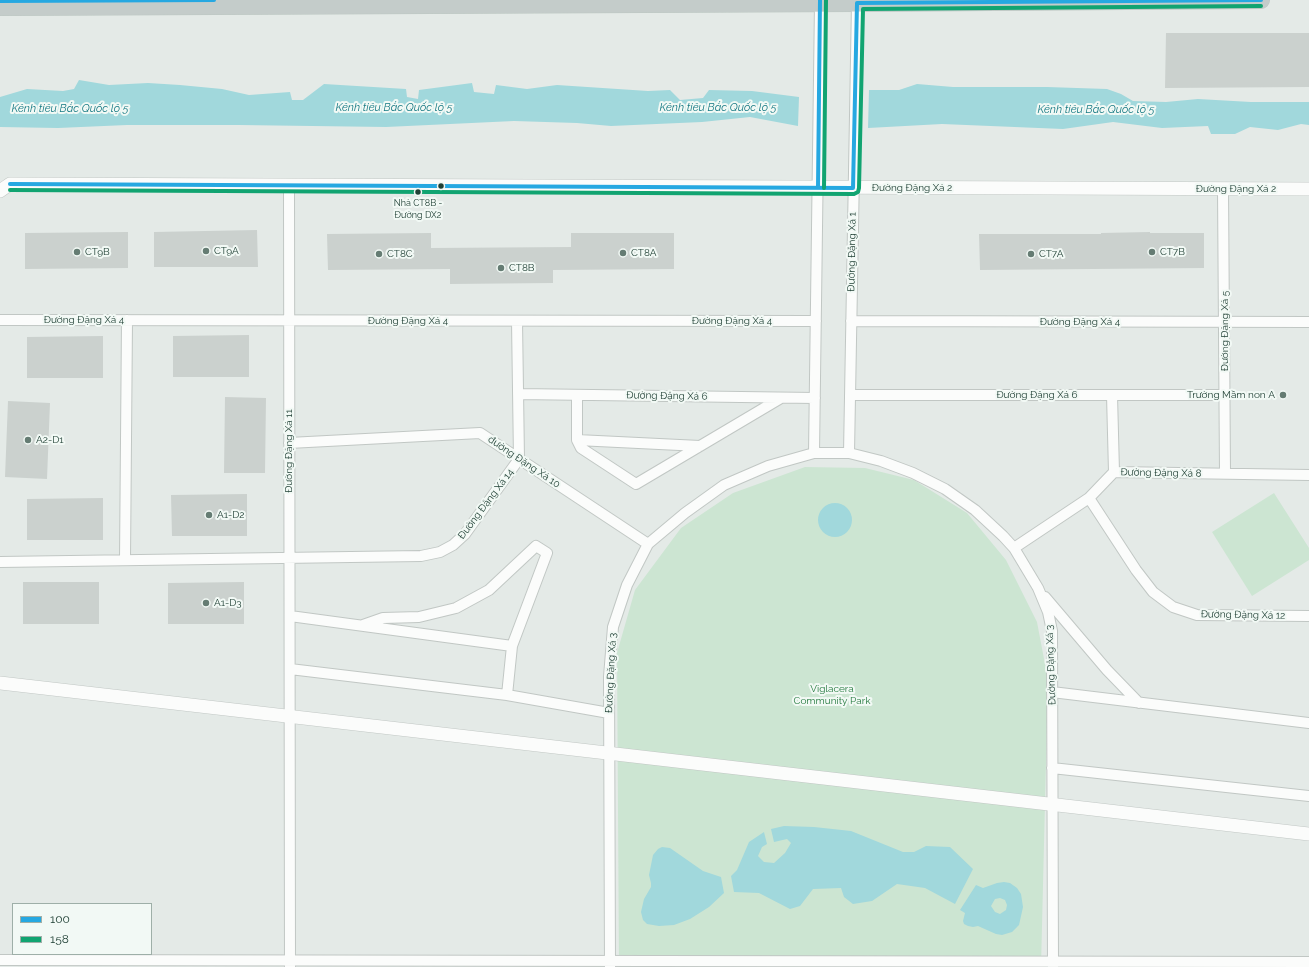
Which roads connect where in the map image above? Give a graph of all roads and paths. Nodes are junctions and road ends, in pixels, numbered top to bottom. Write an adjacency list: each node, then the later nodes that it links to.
1 (1260, 0): 3 (highway)
2 (820, 2): 3 (highway); 4 (highway); 7 (street)
3 (857, 2): 8 (street, Đường Đặng Xá 1)
4 (0, 6)
5 (289, 186): 6 (street, Đường Đặng Xá 2); 7 (street, Đường Đặng Xá 2); 13 (street, Đường Đặng Xá 11)
6 (5, 188)
7 (818, 188): 8 (street, Đường Đặng Xá 2); 15 (street)
8 (853, 188): 9 (street, Đường Đặng Xá 2); 16 (street, Đường Đặng Xá 1)
9 (1223, 189): 10 (street, Đường Đặng Xá 2); 17 (street, Đường Đặng Xá 5)
10 (1309, 190)
11 (0, 320): 12 (street, Đường Đặng Xá 4)
12 (127, 320): 13 (street, Đường Đặng Xá 4); 39 (street)
13 (289, 321): 14 (street, Đường Đặng Xá 4); 27 (street, Đường Đặng Xá 11)
14 (517, 321): 15 (street, Đường Đặng Xá 4); 19 (street, Đường Đặng Xá 14)
15 (816, 321): 25 (street)
16 (851, 321): 17 (street, Đường Đặng Xá 4); 21 (street, Đường Đặng Xá 1)
17 (1225, 322): 18 (street, Đường Đặng Xá 4); 23 (street, Đường Đặng Xá 5)
18 (1309, 322)
19 (518, 394): 20 (street, Đường Đặng Xá 6); 31 (street, Đường Đặng Xá 14)
20 (578, 395): 24 (street, Đường Đặng Xá 6); 26 (street)
21 (850, 395): 22 (street, Đường Đặng Xá 6); 30 (street, Đường Đặng Xá 1)
22 (1112, 395): 23 (street, Đường Đặng Xá 6); 32 (street)
23 (1225, 395): 33 (street, Đường Đặng Xá 5)
24 (781, 398): 25 (street, Đường Đặng Xá 6); 28 (street)
25 (815, 398): 29 (street)
26 (577, 440): 28 (street); 28 (street)
27 (289, 443): 31 (street, đường Đặng Xá 10); 38 (street, Đường Đặng Xá 11)
28 (700, 446)
29 (814, 453): 30 (street, Đường Đặng Xá 3); 36 (street, Đường Đặng Xá 3)
30 (849, 453): 37 (street, Đường Đặng Xá 3)
31 (519, 459): 36 (street, đường Đặng Xá 10); 38 (street, Đường Đặng Xá 14)
32 (1114, 472): 33 (street, Đường Đặng Xá 8); 35 (street, Đường Đặng Xá 8)
33 (1226, 473): 34 (street, Đường Đặng Xá 8)
34 (1309, 475)
35 (1089, 498): 37 (street, Đường Đặng Xá 8); 43 (street, Đường Đặng Xá 12)
36 (648, 544): 51 (street, Đường Đặng Xá 3)
37 (1014, 548): 41 (street, Đường Đặng Xá 3)
38 (290, 558): 39 (street, Đường Đặng Xá 14); 42 (street, Đường Đặng Xá 11)
39 (125, 560): 40 (street, Đường Đặng Xá 14)
40 (0, 562)
41 (1038, 588): 48 (street, Đường Đặng Xá 3); 50 (street)
42 (290, 616): 44 (street); 46 (street, Đường Đặng Xá 11)
43 (1309, 616)
44 (362, 625): 45 (street); 45 (street)
45 (512, 646): 49 (street)
46 (290, 670): 49 (street); 52 (street, Đường Đặng Xá 11)
47 (0, 683): 52 (street)
48 (1052, 692): 50 (street); 55 (street, Đường Đặng Xá 3)
49 (507, 695): 51 (street)
50 (1139, 703): 53 (street)
51 (609, 713): 54 (street, Đường Đặng Xá 3)
52 (290, 717): 54 (street); 61 (street, Đường Đặng Xá 11)
53 (1309, 723)
54 (609, 752): 57 (street); 63 (street, Đường Đặng Xá 3)
55 (1052, 768): 56 (street); 57 (street, Đường Đặng Xá 3)
56 (1309, 796)
57 (1052, 804): 58 (street); 64 (street, Đường Đặng Xá 3)
58 (1309, 834)
59 (0, 960): 61 (street)
60 (1309, 962): 64 (street)
61 (290, 964): 62 (street)
62 (405, 964): 63 (street)
63 (609, 964): 64 (street)
64 (1053, 965)

